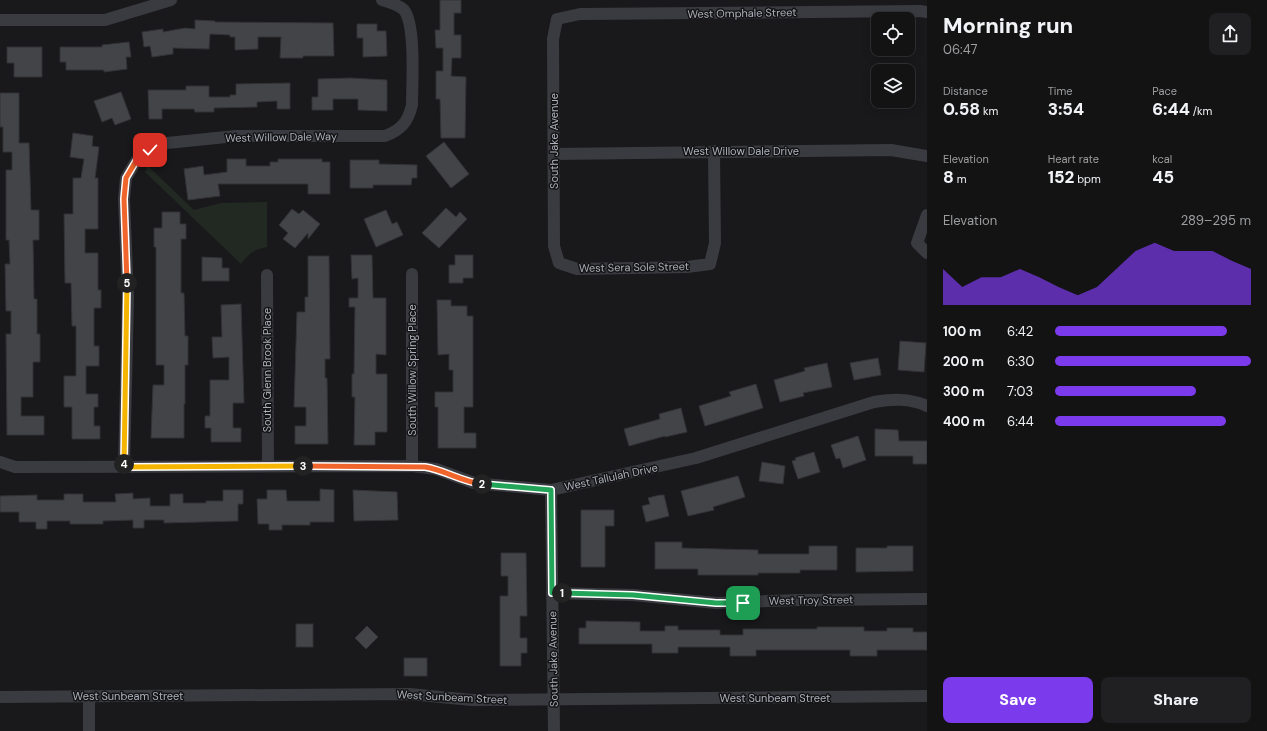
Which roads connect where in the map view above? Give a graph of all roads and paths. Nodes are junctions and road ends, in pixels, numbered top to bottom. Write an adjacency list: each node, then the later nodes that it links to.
1 (170, 0): 5 (street)
2 (382, 0): 18 (street, West Willow Dale Way)
3 (927, 12): 4 (street, West Omphale Street)
4 (557, 19): 7 (street, South Jake Avenue)
5 (0, 20)
6 (714, 151): 7 (street, West Willow Dale Drive); 8 (street, West Willow Dale Drive); 11 (street, West Sera Sole Street)
7 (554, 154): 11 (street, South Jake Avenue)
8 (927, 156)
9 (927, 216): 10 (street)
10 (927, 253)
11 (559, 263)
12 (412, 274): 17 (street, South Willow Spring Place)
13 (267, 275): 16 (street, South Glenn Brook Place)
14 (927, 406): 19 (street, West Tallulah Drive)
15 (0, 462): 18 (street, West Tallulah Drive)
16 (268, 466): 17 (street, West Tallulah Drive); 18 (street, West Tallulah Drive)
17 (412, 466): 19 (street, West Tallulah Drive)
18 (124, 467)
19 (551, 490): 20 (street, South Jake Avenue)
20 (552, 593): 21 (street, West Troy Street); 25 (street, South Jake Avenue)
21 (927, 599)
22 (89, 696): 24 (street, West Sunbeam Street); 25 (street, West Sunbeam Street); 26 (street)
23 (927, 696): 25 (street, West Sunbeam Street)
24 (0, 697)
25 (554, 699): 27 (street, South Jake Avenue)
26 (89, 731)
27 (554, 731)

